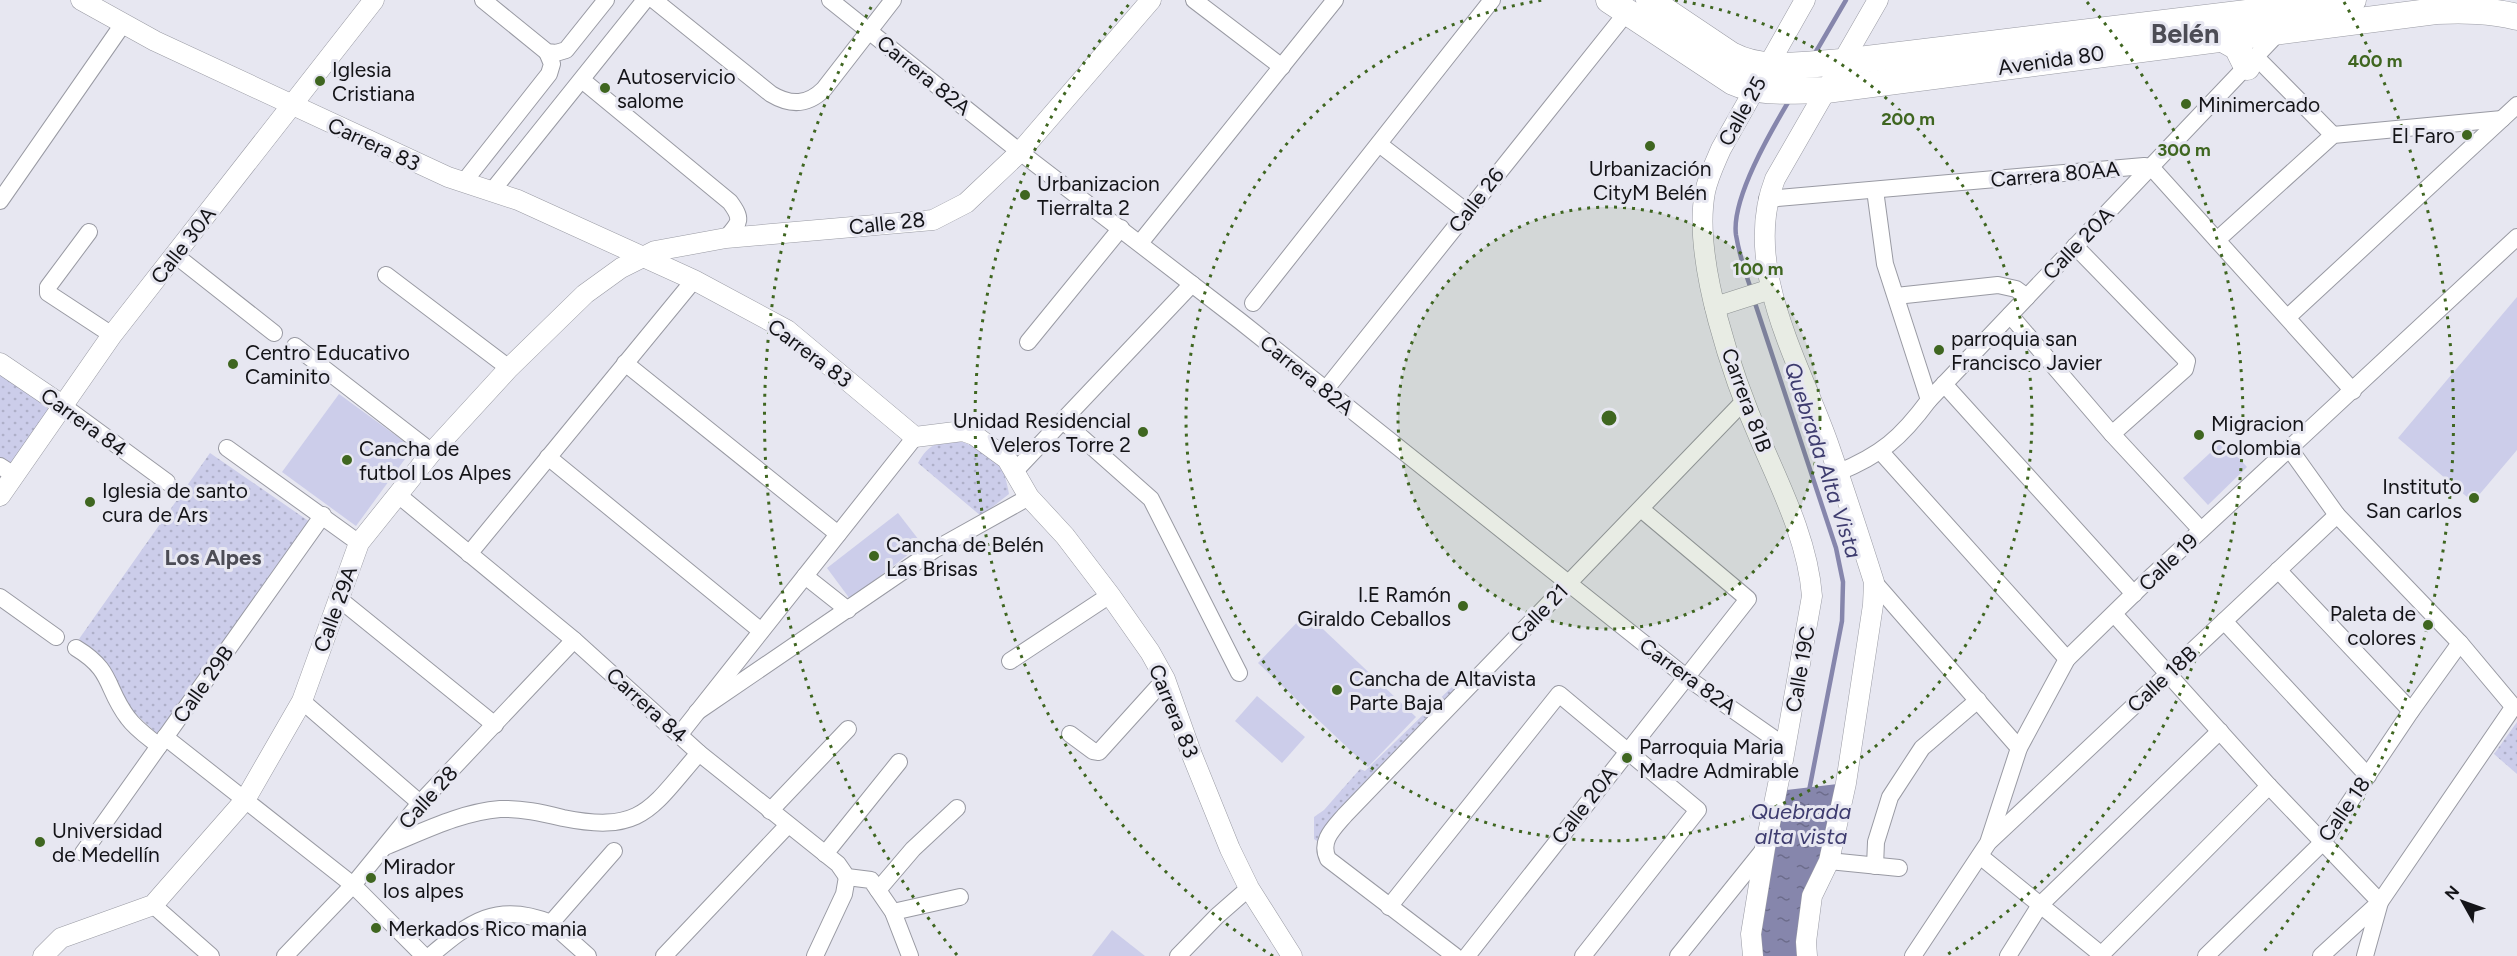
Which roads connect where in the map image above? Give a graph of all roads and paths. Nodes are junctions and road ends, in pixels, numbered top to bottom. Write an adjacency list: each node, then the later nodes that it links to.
1 (81, 0): 19 (street, Carrera 83)
2 (374, 0): 31 (street, Calle 30A)
3 (483, 0): 23 (street)
4 (606, 0): 23 (street)
5 (645, 0): 28 (street)
6 (654, 0): 21 (street)
7 (830, 0): 21 (street, Carrera 82A)
8 (893, 0): 21 (street)
9 (1151, 0): 35 (street, Calle 28)
10 (1194, 0): 26 (street)
11 (1335, 0): 26 (street)
12 (1492, 0): 34 (street)
13 (1805, 0): 27 (street, Calle 25)
14 (1878, 0): 24 (street)
15 (2353, 0): 16 (main road, Avenida 80)
16 (2308, 3): 20 (street, Calle 20A); 24 (main road, Avenida 80)
17 (1646, 5): 27 (main road, Avenida 80); 27 (main road, Avenida 80); 42 (street, Calle 26)
18 (2517, 16): 20 (main road, Avenida 80)
19 (123, 24): 31 (street, Carrera 83); 41 (street)
20 (2282, 29): 22 (main road, Avenida 80); 25 (street, Calle 20A)
21 (869, 32): 35 (street, Carrera 82A)
22 (2221, 38): 25 (main road); 29 (main road, Avenida 80)
23 (547, 52): 37 (street)
24 (1836, 62): 27 (main road, Avenida 80); 29 (street)
25 (2252, 62): 33 (street); 36 (street, Calle 20A)
26 (1282, 67): 49 (street)
27 (1770, 78): 29 (main road, Avenida 80); 44 (street, Calle 25)
28 (582, 80): 39 (street); 47 (street)
29 (1820, 90): 40 (street)
30 (2517, 105): 32 (street)
31 (291, 106): 37 (street, Carrera 83); 51 (street, Calle 30A)
32 (2502, 119): 33 (street); 62 (street)
33 (2333, 135): 48 (street)
34 (1379, 144): 42 (street); 59 (street)
35 (1020, 152): 43 (street, Carrera 82A); 47 (street, Calle 28)
36 (2151, 167): 38 (street, Carrera 80AA); 48 (street, Carrera 80AA); 50 (street, Calle 20A)
37 (464, 183): 39 (street, Carrera 83)
38 (1875, 190): 40 (street, Carrera 80AA); 57 (street)
39 (492, 191): 52 (street, Carrera 83)
40 (1767, 199): 56 (street)
41 (0, 201)
42 (1467, 212): 71 (street, Calle 26)
43 (1121, 228): 49 (street, Carrera 82A); 65 (street)
44 (1702, 230): 60 (street, Carrera 81B)
45 (89, 232): 64 (street)
46 (2517, 237): 72 (street, Calle 19)
47 (726, 238): 52 (street, Calle 28)
48 (2217, 240): 62 (street, Carrera 80AA)
49 (1140, 243): 55 (street, Carrera 82A)
50 (2075, 246): 58 (street, Calle 20A); 77 (street)
51 (175, 255): 63 (street); 64 (street, Calle 30A)
52 (640, 256): 54 (street, Carrera 83); 69 (street, Calle 29A)
53 (386, 275): 69 (street)
54 (694, 280): 68 (street); 78 (street, Carrera 83)
55 (1192, 284): 71 (street, Carrera 82A); 76 (street)
56 (1769, 295): 60 (street); 86 (street)
57 (1896, 296): 58 (street); 73 (street)
58 (2027, 297): 61 (street, Calle 20A)
59 (1253, 303)
60 (1720, 311): 74 (street, Carrera 81B)
61 (2010, 315): 70 (street, Calle 20A); 77 (street)
62 (2288, 317): 72 (street, Carrera 80AA)
63 (274, 333)
64 (112, 335): 75 (street, Calle 30A)
65 (1028, 342)
66 (295, 346): 81 (street)
67 (0, 363): 75 (street, Carrera 84)
68 (625, 363): 83 (street); 95 (street)
69 (509, 368): 81 (street, Calle 29A)
70 (1944, 384): 73 (street, Calle 20A); 103 (street)
71 (1326, 389): 102 (street, Carrera 82A)
72 (2353, 391): 80 (street, Calle 19)
73 (1929, 400): 82 (street, Calle 20A)
74 (1744, 401): 91 (street, Calle 21); 98 (street, Carrera 81B)
75 (62, 405): 84 (street, Calle 30A); 87 (street, Carrera 84)
76 (1063, 421): 85 (street); 117 (street)
77 (2112, 434): 94 (street)
78 (915, 437): 85 (street, Carrera 83); 95 (street)
79 (227, 448): 92 (street)
80 (2289, 448): 93 (street); 94 (street, Calle 19)
81 (432, 452): 88 (street, Calle 29A)
82 (1881, 452): 86 (street, Calle 20A); 115 (street)
83 (548, 457): 97 (street); 110 (street)
84 (7, 471): 89 (street, Calle 30A)
85 (1015, 471): 90 (street, Carrera 83)
86 (1837, 473): 101 (street)
87 (167, 482)
88 (397, 494): 96 (street, Calle 29A); 97 (street, Carrera 84)
89 (0, 496)
90 (1029, 497): 104 (street, Carrera 83); 107 (street)
91 (1641, 509): 102 (street, Calle 21); 119 (street, Calle 20A)
92 (323, 515): 96 (street); 130 (street, Calle 29B)
93 (2337, 515): 99 (street, Calle 18B); 113 (street)
94 (2201, 530): 103 (street, Calle 19)
95 (838, 534): 100 (street)
96 (359, 543): 106 (street, Calle 29A)
97 (469, 554): 112 (street, Carrera 84)
98 (1808, 566): 131 (street, Calle 19C)
99 (2278, 570): 109 (street, Calle 18B); 123 (street)
100 (805, 576): 107 (street); 110 (street)
101 (1874, 582): 121 (street); 150 (street)
102 (1567, 585): 119 (street, Carrera 82A); 161 (street, Calle 21)
103 (2134, 594): 108 (street, Calle 19)
104 (1110, 596): 116 (street); 120 (street, Carrera 83)
105 (0, 597): 111 (street)
106 (338, 598): 122 (street, Calle 29A); 125 (street)
107 (848, 610): 124 (street)
108 (2114, 614): 115 (street, Calle 19); 118 (street)
109 (2224, 621): 118 (street, Calle 18B); 136 (street)
110 (761, 631): 124 (street)
111 (56, 637)
112 (574, 640): 125 (street, Calle 28); 128 (street, Carrera 84)
113 (2460, 643): 123 (street, Calle 18); 158 (street)
114 (76, 648): 130 (street)
115 (2067, 659): 132 (street, Calle 19)
116 (1010, 661)
117 (1239, 673)
118 (2168, 673): 127 (street); 146 (street, Calle 18B)
119 (1686, 677): 131 (street, Carrera 82A); 133 (street, Calle 20A)
120 (1165, 679): 129 (street); 155 (street, Carrera 83)
121 (1978, 700): 132 (street); 151 (street)
122 (302, 701): 138 (street, Calle 29A); 139 (street)
123 (2411, 711): 136 (street, Calle 18)
124 (697, 712): 128 (street)
125 (495, 725): 139 (street, Calle 28)
126 (848, 729): 141 (street)
127 (2220, 731): 137 (street); 160 (street)
128 (680, 734): 134 (street, Carrera 84)
129 (1070, 734)
130 (162, 742): 138 (street); 148 (street, Calle 29B)
131 (1786, 747): 145 (street, Calle 19C)
132 (2019, 747): 146 (street, Calle 19)
133 (1627, 750): 161 (street); 177 (street, Calle 20A); 178 (street)
134 (699, 753): 141 (street, Carrera 84); 144 (street)
135 (899, 762): 149 (street)
136 (2368, 776): 143 (street, Calle 18)
137 (2269, 786): 143 (street); 165 (street)
138 (245, 800): 154 (street); 159 (street, Calle 29A)
139 (420, 803): 144 (street, Calle 28)
140 (957, 808): 156 (street)
141 (770, 811): 142 (street, Carrera 84)
142 (788, 825): 149 (street, Carrera 84); 172 (street)
143 (2323, 842): 158 (street); 184 (street, Calle 18)
144 (383, 848): 154 (street, Calle 28)
145 (1765, 848): 179 (street, Calle 19C); 180 (street)
146 (1984, 849): 160 (street); 182 (street, Calle 19)
147 (614, 851): 163 (street)
148 (83, 853)
149 (825, 854): 153 (street, Carrera 84)
150 (1829, 861): 151 (street); 181 (street)
151 (1875, 866): 152 (street)
152 (1899, 868)
153 (847, 877): 156 (street); 164 (street)
154 (353, 885): 168 (street, Calle 28); 169 (street)
155 (1249, 888): 174 (street); 175 (street, Carrera 83)
156 (878, 890): 162 (street)
157 (960, 897): 162 (street)
158 (2380, 902): 185 (street); 186 (street)
159 (153, 905): 166 (street, Calle 29A); 167 (street)
160 (2040, 905): 165 (street); 183 (street)
161 (1389, 907): 176 (street)
162 (893, 912): 173 (street)
163 (551, 923): 170 (street); 171 (street)
164 (817, 955)
165 (2102, 955)
166 (43, 956)
167 (211, 956)
168 (285, 956)
169 (424, 956)
170 (430, 956)
171 (588, 956)
172 (664, 956)
173 (910, 956)
174 (1178, 956)
175 (1292, 956)
176 (1455, 956)
177 (1467, 956)
178 (1583, 956)
179 (1678, 956)
180 (1752, 956)
181 (1807, 956)
182 (1912, 956)
183 (2008, 956)
184 (2206, 956)
185 (2321, 956)
186 (2365, 956)

